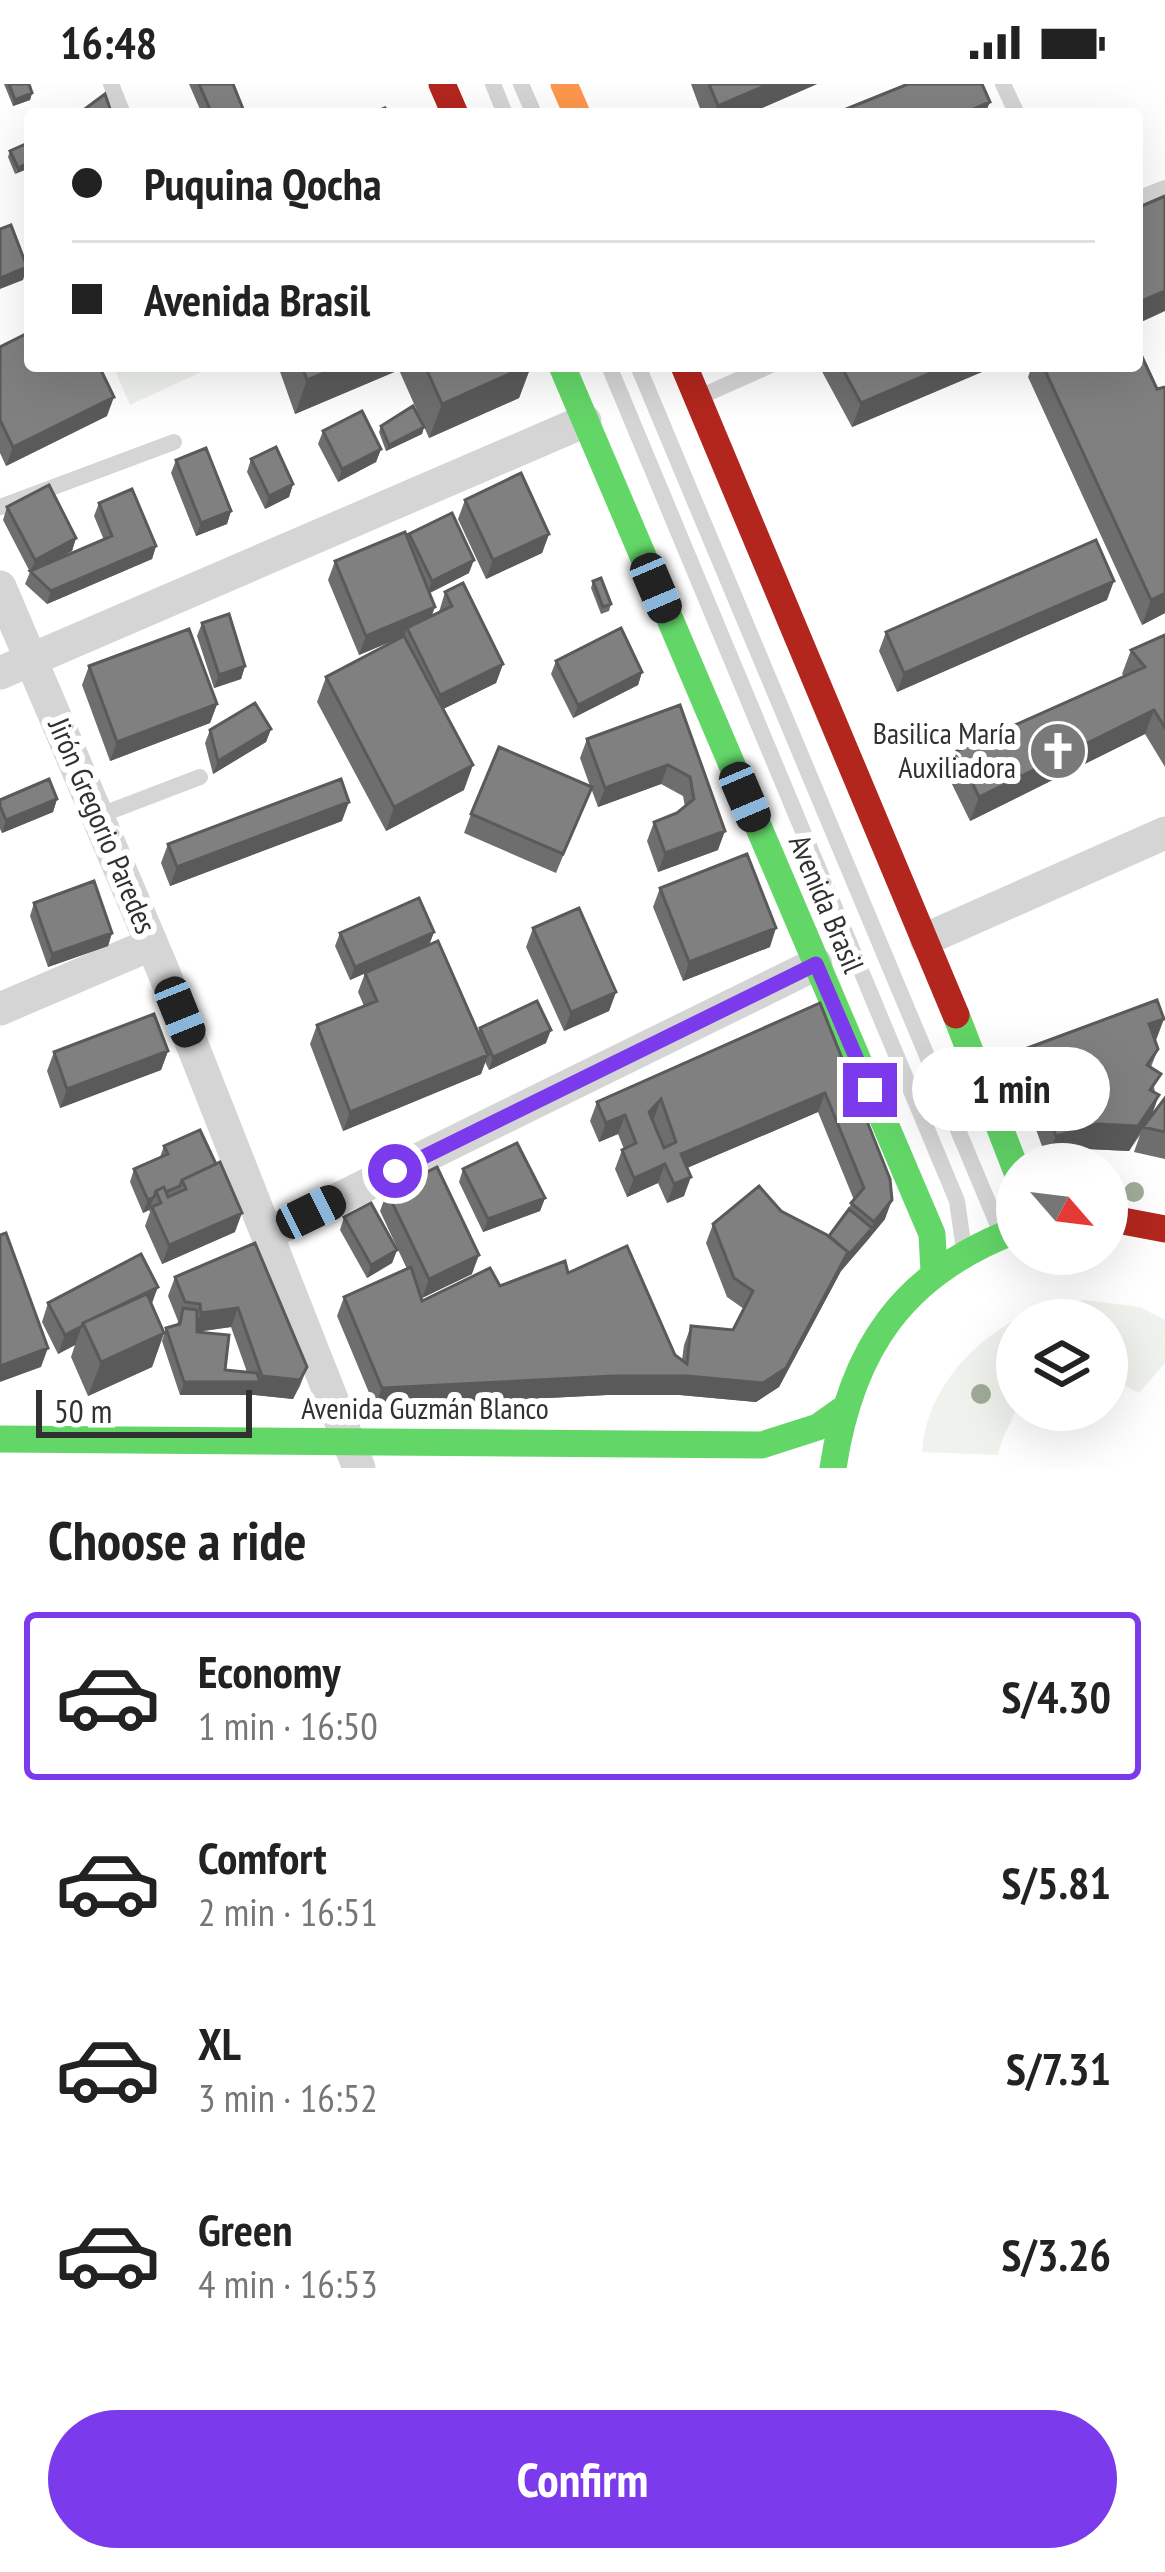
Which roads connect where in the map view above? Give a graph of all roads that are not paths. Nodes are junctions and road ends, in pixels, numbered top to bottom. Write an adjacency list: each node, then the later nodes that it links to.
1 (565, 372): 7 (main road, Avenida Brasil)
2 (611, 372): 25 (lane, Avenida Brasil)
3 (641, 372): 20 (lane, Avenida Brasil)
4 (686, 372): 6 (main road)
5 (756, 372): 6 (lane)
6 (697, 398): 15 (main road)
7 (585, 421): 11 (street); 17 (main road, Avenida Brasil)
8 (174, 442): 9 (lane)
9 (0, 507)
10 (0, 587): 11 (street, Jirón Gregorio Paredes)
11 (15, 666): 13 (street, Jirón Gregorio Paredes)
12 (200, 777): 13 (lane)
13 (98, 816): 16 (street, Jirón Gregorio Paredes)
14 (1165, 833): 15 (street)
15 (926, 939): 19 (main road)
16 (152, 944): 18 (street); 23 (street, Jirón Gregorio Paredes)
17 (816, 964): 23 (street); 26 (main road, Avenida Brasil)
18 (0, 1009)
19 (1006, 1143)
20 (996, 1199)
21 (1128, 1222): 22 (main road)
22 (1165, 1228)
23 (269, 1233): 30 (street, Jirón Gregorio Paredes)
24 (996, 1238): 25 (main road)
25 (964, 1252): 26 (main road)
26 (934, 1272): 27 (main road)
27 (842, 1410): 30 (main road, Avenida Guzmán Blanco); 32 (main road)
28 (0, 1439): 30 (main road, Avenida Guzmán Blanco)
29 (0, 1449): 31 (street)
30 (355, 1455)
31 (8, 1468)
32 (833, 1468)

